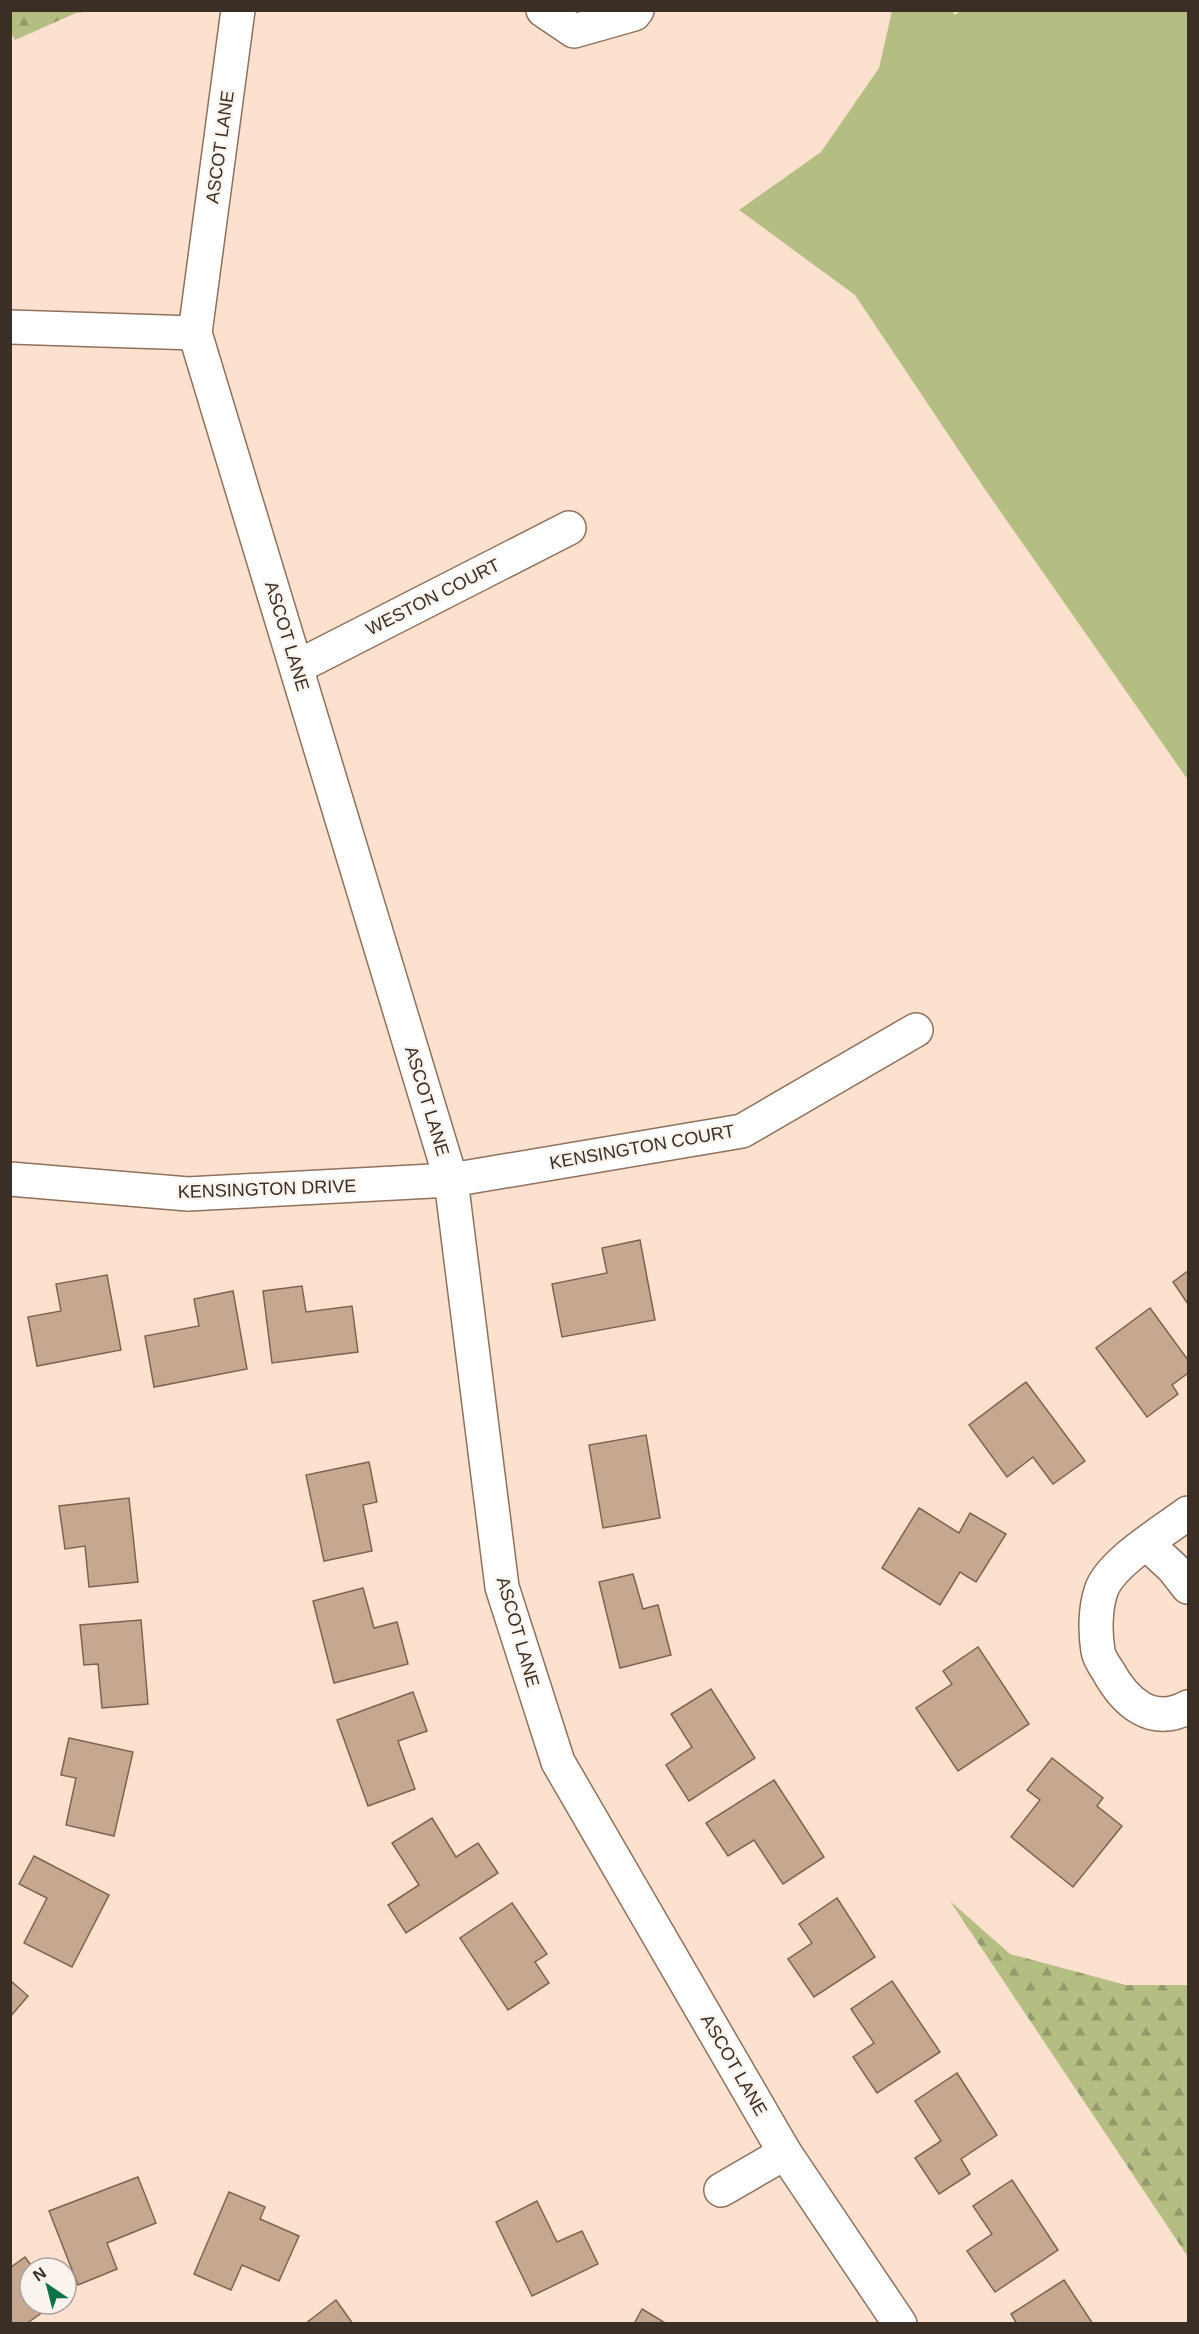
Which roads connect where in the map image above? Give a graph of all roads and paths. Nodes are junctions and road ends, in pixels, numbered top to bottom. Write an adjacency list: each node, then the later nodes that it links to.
1 (238, 10): 5 (street, ASCOT LANE)
2 (543, 10): 3 (street)
3 (637, 10)
4 (10, 327): 5 (street)
5 (195, 333): 7 (street, ASCOT LANE)
6 (569, 528): 7 (street, WESTON COURT)
7 (297, 667): 10 (street, ASCOT LANE)
8 (916, 1030): 10 (street, KENSINGTON COURT)
9 (10, 1179): 10 (street, KENSINGTON DRIVE)
10 (451, 1180): 15 (street, ASCOT LANE)
11 (1188, 1513): 12 (street)
12 (1147, 1544): 13 (street); 14 (street)
13 (1188, 1587)
14 (1188, 1707)
15 (785, 2153): 16 (street); 17 (street, ASCOT LANE)
16 (721, 2190)
17 (900, 2324)

